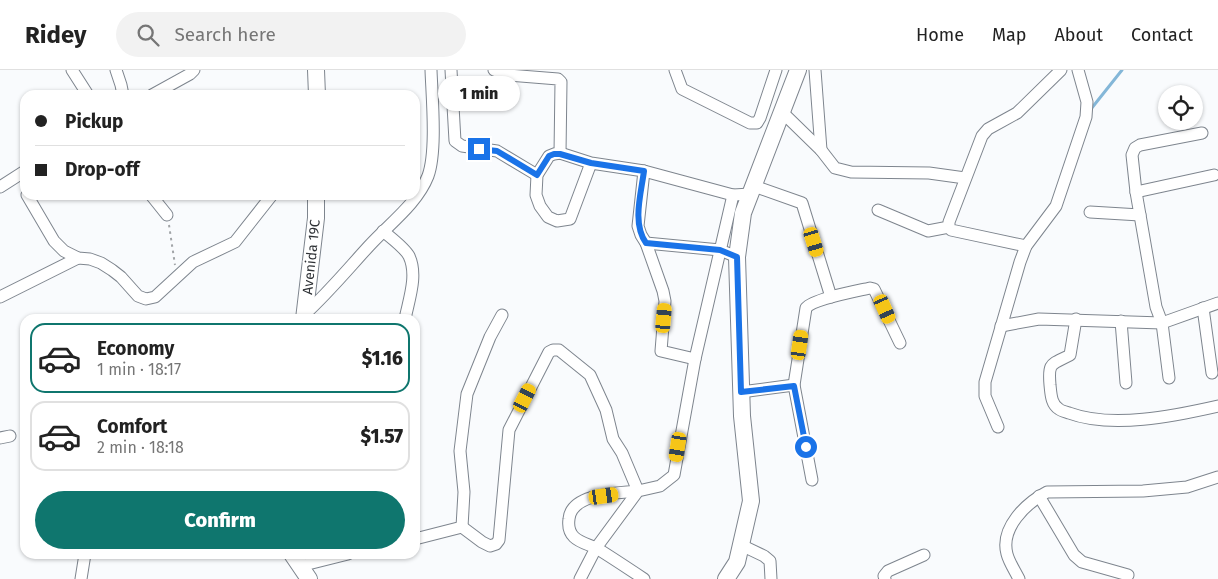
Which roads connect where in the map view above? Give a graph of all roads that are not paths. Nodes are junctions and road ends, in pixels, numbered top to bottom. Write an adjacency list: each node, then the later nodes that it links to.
1 (72, 70): 14 (street)
2 (116, 70): 15 (street)
3 (194, 70): 16 (street)
4 (316, 70): 17 (street)
5 (431, 70): 30 (street)
6 (450, 70): 25 (street)
7 (494, 70): 21 (street)
8 (676, 70): 9 (street)
9 (776, 70)
10 (798, 70): 18 (street)
11 (815, 70): 20 (street)
12 (1061, 70): 27 (street)
13 (1078, 70): 45 (street)
14 (85, 90)
15 (122, 90)
16 (160, 90)
17 (317, 90)
18 (782, 112): 20 (street); 29 (street)
19 (1202, 133): 31 (street)
20 (821, 150): 27 (street)
21 (560, 154): 22 (street); 25 (street)
22 (591, 163): 23 (street); 25 (street)
23 (644, 171): 32 (street); 44 (street)
24 (20, 175): 28 (street)
25 (537, 175)
26 (1214, 175): 31 (street)
27 (965, 178): 42 (street)
28 (0, 187)
29 (752, 190): 32 (street); 47 (street); 50 (street)
30 (420, 191)
31 (1136, 192): 40 (street)
32 (733, 195): 46 (street)
33 (30, 200): 48 (street)
34 (155, 200): 41 (street)
35 (268, 200): 48 (street)
36 (316, 200): 53 (street, Avenida 19C)
37 (414, 200): 43 (street)
38 (878, 210): 42 (street)
39 (1090, 212): 40 (street)
40 (1140, 215): 59 (street)
41 (167, 216)
42 (949, 227): 45 (street)
43 (383, 231): 54 (street); 55 (street)
44 (646, 243): 46 (street); 62 (street)
45 (1026, 246): 60 (street)
46 (720, 250): 47 (street); 62 (street)
47 (737, 257): 67 (street)
48 (78, 258): 49 (street)
49 (0, 297)
50 (831, 297): 61 (street); 66 (street)
51 (1218, 303): 52 (street)
52 (1203, 308): 59 (street); 63 (street)
53 (304, 314)
54 (307, 314)
55 (406, 314)
56 (502, 315): 74 (street)
57 (1076, 320): 58 (street); 60 (street); 68 (street)
58 (1121, 321): 59 (street); 65 (street)
59 (1162, 323): 64 (street)
60 (1001, 326): 69 (street)
61 (900, 343)
62 (694, 359): 72 (street)
63 (1212, 373)
64 (1169, 378)
65 (1126, 383)
66 (794, 386): 67 (street); 71 (street)
67 (741, 392): 76 (street)
68 (1218, 406)
69 (998, 427)
70 (1218, 477): 73 (street)
71 (812, 480)
72 (638, 490): 74 (street); 77 (street); 77 (street)
73 (1039, 496): 82 (street); 89 (street)
74 (462, 528): 75 (street)
75 (420, 538)
76 (741, 545): 86 (street); 87 (street)
77 (596, 548): 84 (street); 85 (street)
78 (924, 555): 88 (street)
79 (84, 559): 83 (street)
80 (328, 559): 81 (street)
81 (300, 566)
82 (1128, 575)
83 (82, 579)
84 (580, 579)
85 (644, 579)
86 (726, 579)
87 (771, 579)
88 (884, 579)
89 (1019, 579)

